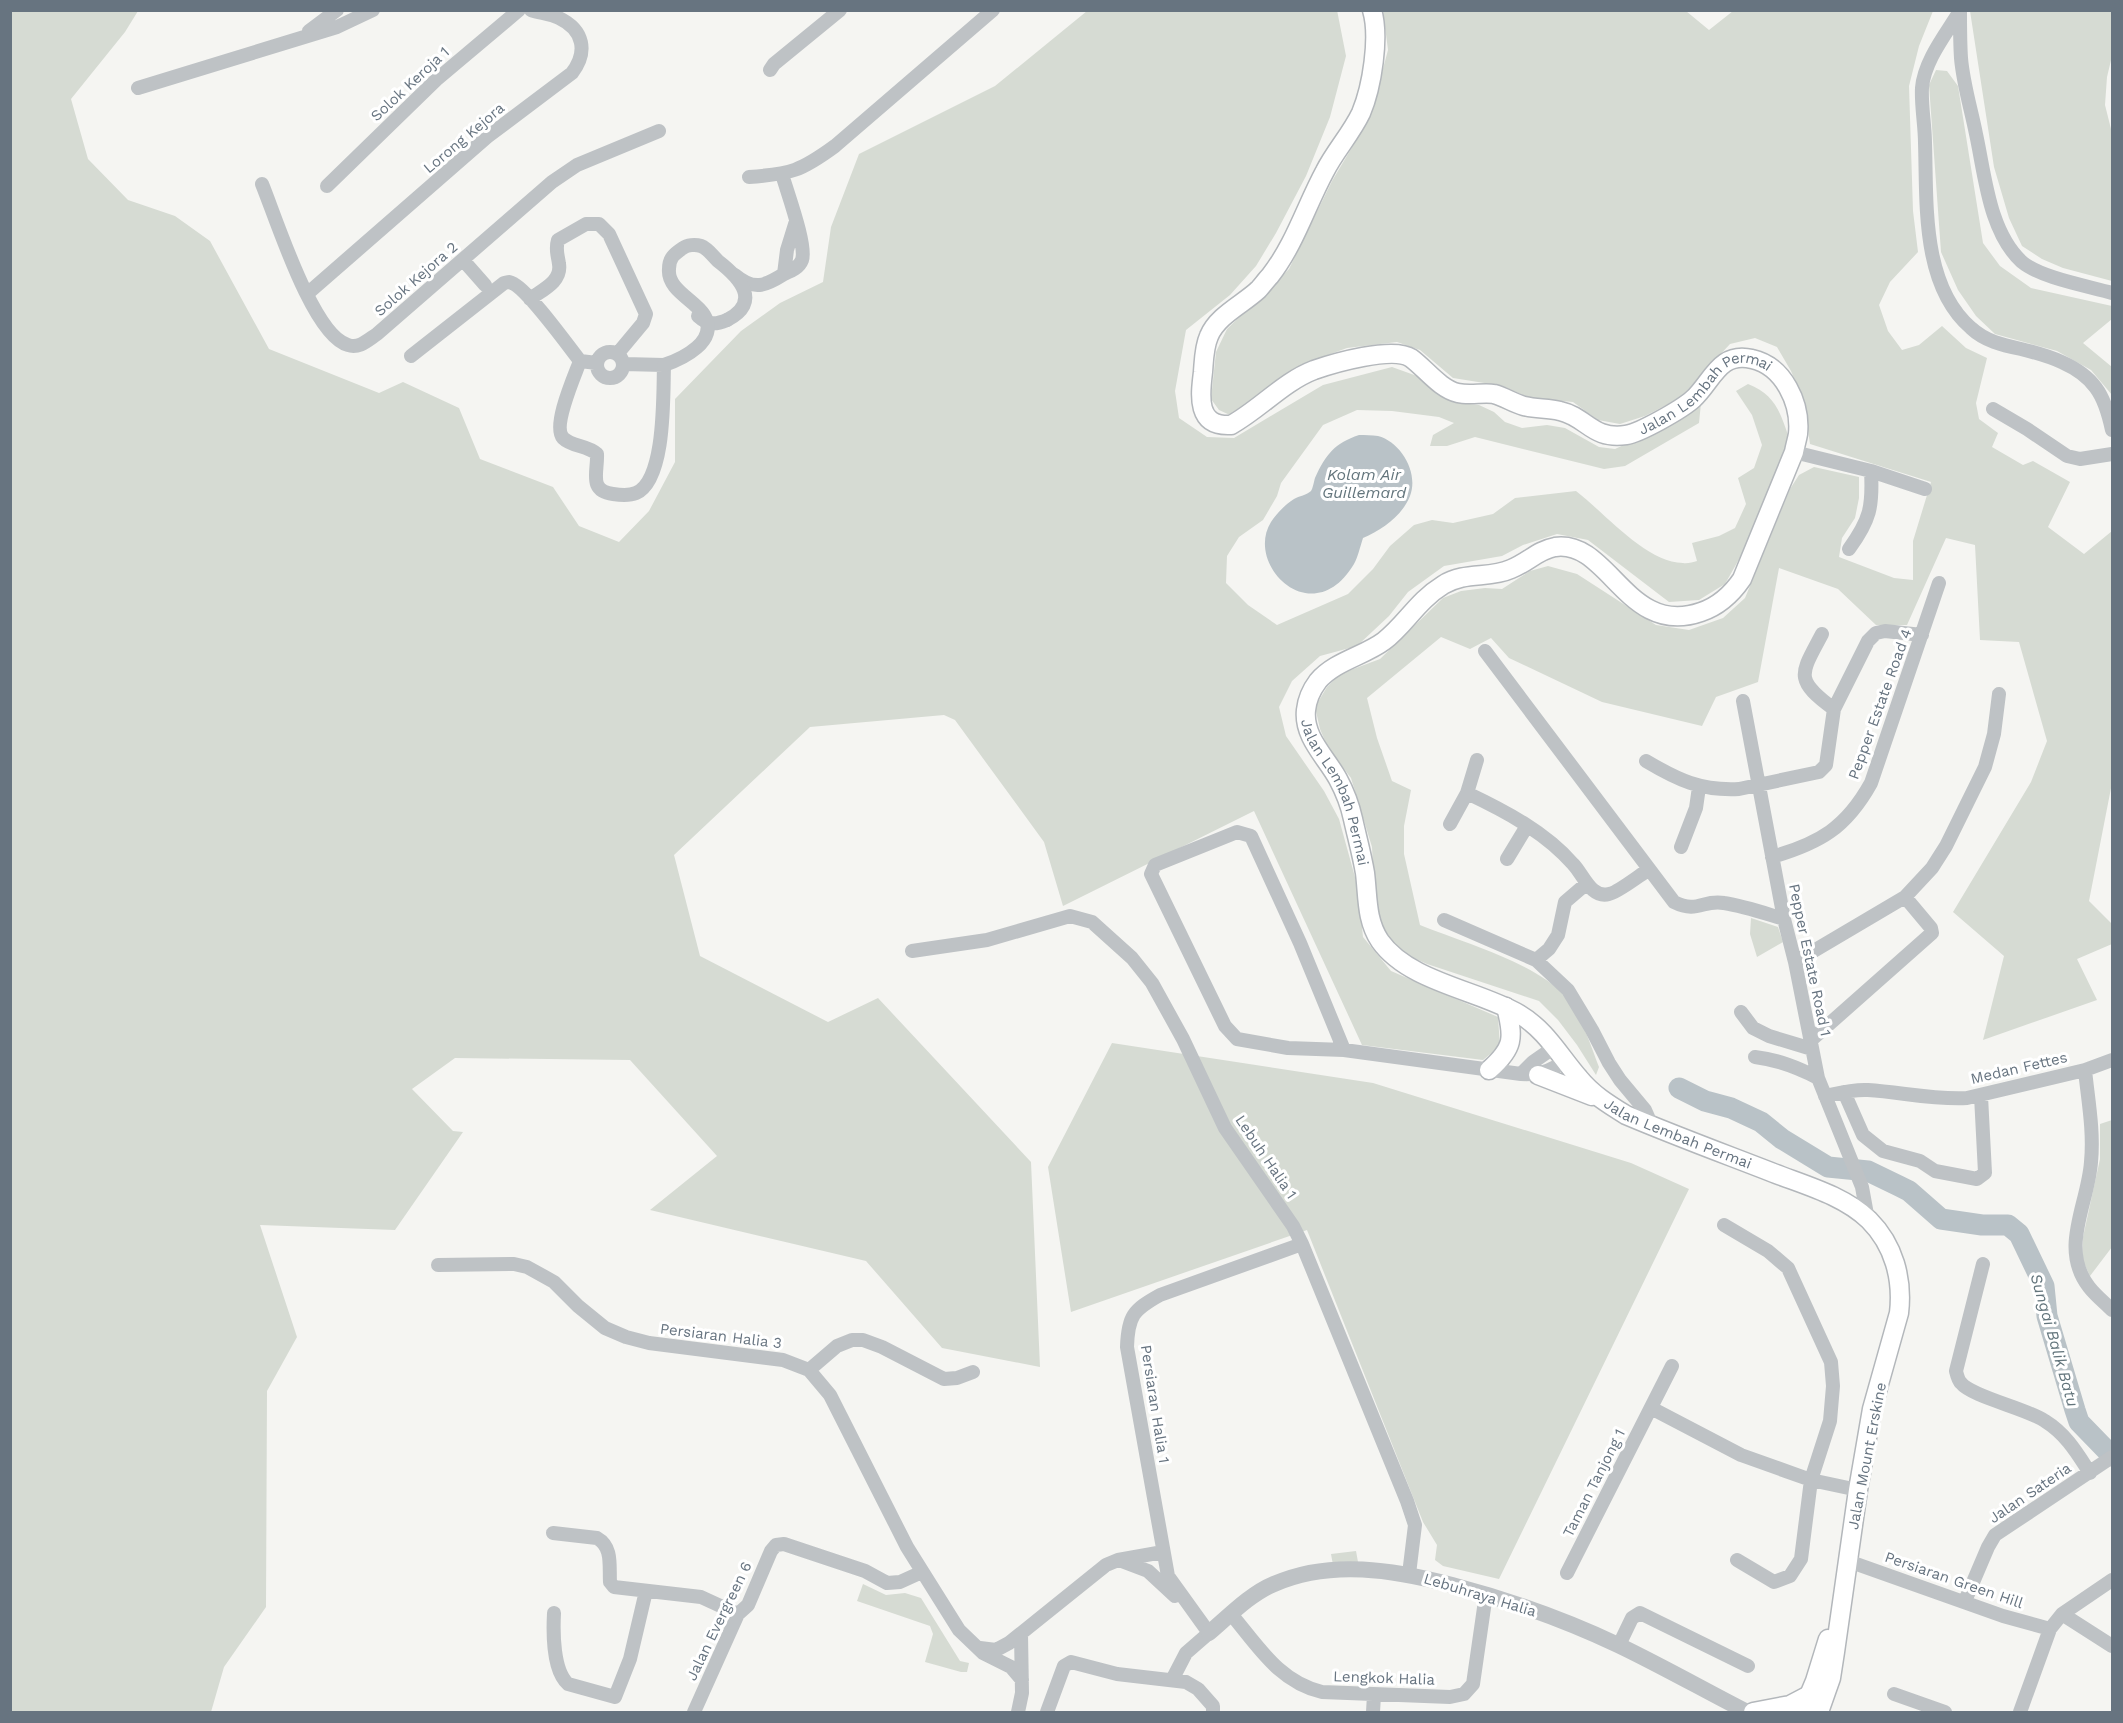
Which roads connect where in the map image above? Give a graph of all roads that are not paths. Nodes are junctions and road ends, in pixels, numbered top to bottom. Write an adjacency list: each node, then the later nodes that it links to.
1 (336, 10): 9 (street)
2 (373, 10): 9 (street)
3 (519, 10): 16 (street, Solok Keroja 1)
4 (531, 10): 20 (street, Lorong Kejora)
5 (993, 10): 13 (street)
6 (1372, 10): 29 (main road, Jalan Lembah Permai)
7 (1960, 11): 19 (street); 28 (street)
8 (834, 12): 10 (street)
9 (302, 36): 11 (street)
10 (770, 70)
11 (138, 88)
12 (659, 131): 17 (street, Solok Kejora 2)
13 (782, 174): 14 (street); 26 (street, bridge)
14 (749, 177)
15 (262, 184): 20 (street, Solok Kejora 2)
16 (327, 186)
17 (463, 260): 18 (street); 20 (street, Solok Kejora 2)
18 (485, 285)
19 (2112, 293)
20 (307, 294)
21 (530, 299): 22 (street); 23 (street); 24 (street)
22 (411, 356)
23 (621, 359): 25 (street); 25 (street); 26 (street)
24 (580, 361): 25 (street); 26 (street)
25 (597, 363)
26 (664, 365)
27 (1993, 409): 30 (street)
28 (2112, 430)
29 (1794, 452): 31 (street); 59 (main road, Jalan Lembah Permai)
30 (2112, 454)
31 (1871, 471): 32 (street); 33 (street)
32 (1925, 489)
33 (1849, 549)
34 (1939, 583): 36 (street, Pepper Estate Road 4)
35 (1822, 634): 40 (street)
36 (1922, 635): 40 (street); 49 (street, Pepper Estate Road 4)
37 (1485, 651): 51 (street)
38 (1999, 694): 53 (street)
39 (1743, 701): 43 (street, Pepper Estate Road 1)
40 (1834, 709): 43 (street)
41 (1477, 760): 45 (street)
42 (1646, 761): 44 (street)
43 (1758, 785): 44 (street); 49 (street, Pepper Estate Road 1)
44 (1699, 787): 48 (street)
45 (1467, 793): 46 (street); 47 (street)
46 (1450, 824)
47 (1527, 826): 50 (street); 52 (street)
48 (1681, 847)
49 (1772, 857): 54 (street, Pepper Estate Road 1)
50 (1507, 859)
51 (1648, 870): 52 (street); 54 (street)
52 (1586, 884): 57 (street)
53 (1905, 897): 58 (street); 61 (street)
54 (1784, 919): 58 (street, Pepper Estate Road 1)
55 (1444, 920): 57 (street)
56 (912, 951): 77 (street, Lebuh Halia 1)
57 (1536, 960): 74 (street)
58 (1795, 962): 61 (street, Pepper Estate Road 1)
59 (1506, 1007): 63 (main road, Jalan Lembah Permai); 66 (main road)
60 (1741, 1012): 61 (street)
61 (1811, 1045): 69 (street, Pepper Estate Road 1)
62 (1344, 1050): 62 (street); 66 (street)
63 (1561, 1053): 68 (street); 73 (main road, Jalan Lembah Permai)
64 (1755, 1057): 69 (street)
65 (2112, 1060): 67 (street, Medan Fettes)
66 (1489, 1070): 68 (street)
67 (2085, 1070): 72 (street, Medan Fettes); 80 (street)
68 (1529, 1074): 73 (main road)
69 (1818, 1078): 71 (street, Pepper Estate Road 1)
70 (1844, 1092): 71 (street, Medan Fettes); 72 (street, Medan Fettes); 72 (street)
71 (1825, 1096): 75 (street, Pepper Estate Road 1)
72 (1981, 1096)
73 (1602, 1100): 74 (main road, Jalan Lembah Permai)
74 (1652, 1126): 75 (main road, Jalan Lembah Permai)
75 (1868, 1220): 87 (main road, Jalan Mount Erskine)
76 (1724, 1225): 86 (street)
77 (1302, 1244): 89 (street, Persiaran Halia 1); 95 (street, Lebuh Halia 1)
78 (1983, 1264): 85 (street)
79 (438, 1265): 82 (street, Persiaran Halia 3)
80 (2112, 1310)
81 (1672, 1366): 84 (street, Taman Tanjong 1)
82 (808, 1370): 83 (street); 93 (street, Persiaran Halia 3)
83 (973, 1372)
84 (1651, 1408): 86 (street); 94 (street, Taman Tanjong 1)
85 (2101, 1465): 100 (street, Jalan Sateria)
86 (1811, 1480): 87 (street); 91 (street)
87 (1858, 1490): 92 (main road, Jalan Mount Erskine)
88 (554, 1533): 97 (street)
89 (1163, 1552): 90 (street); 101 (street, Persiaran Halia 1)
90 (1118, 1560): 101 (street); 108 (street)
91 (1737, 1560)
92 (1848, 1561): 99 (main road, Jalan Mount Erskine); 100 (street, Persiaran Green Hill)
93 (922, 1572): 103 (street, Jalan Evergreen 6); 109 (street, Persiaran Halia 3)
94 (1567, 1573)
95 (1409, 1574): 98 (street, Lebuhraya Halia); 104 (street, Lebuhraya Halia)
96 (2112, 1580): 105 (street)
97 (646, 1591): 102 (street); 103 (street)
98 (1486, 1594): 110 (street, Lebuhraya Halia); 117 (street, Lengkok Halia)
99 (1842, 1595): 115 (main road, Jalan Mount Erskine); 126 (main road, Jalan Mount Erskine)
100 (1965, 1601): 106 (street, Persiaran Green Hill)
101 (1187, 1604): 107 (street, Persiaran Halia 1)
102 (554, 1613)
103 (738, 1614): 118 (street, Jalan Evergreen 6)
104 (1231, 1614): 107 (street, Lebuhraya Halia); 117 (street, Lengkok Halia)
105 (2062, 1614): 106 (street); 111 (street)
106 (2050, 1629): 128 (street)
107 (1209, 1633): 114 (street)
108 (1021, 1634): 109 (street); 113 (street)
109 (972, 1645): 113 (street)
110 (1618, 1645): 112 (street); 123 (street, Lebuhraya Halia)
111 (2112, 1646)
112 (1748, 1666)
113 (1022, 1680): 119 (street)
114 (1172, 1680): 120 (street); 121 (street)
115 (1811, 1694): 124 (main road); 125 (main road, Jalan Mount Erskine)
116 (1894, 1694): 127 (street)
117 (1374, 1695): 122 (street)
118 (694, 1713)
119 (1018, 1713)
120 (1047, 1713)
121 (1213, 1713)
122 (1373, 1713)
123 (1747, 1713)
124 (1753, 1713)
125 (1802, 1713)
126 (1820, 1713)
127 (1945, 1713)
128 (2020, 1713)

